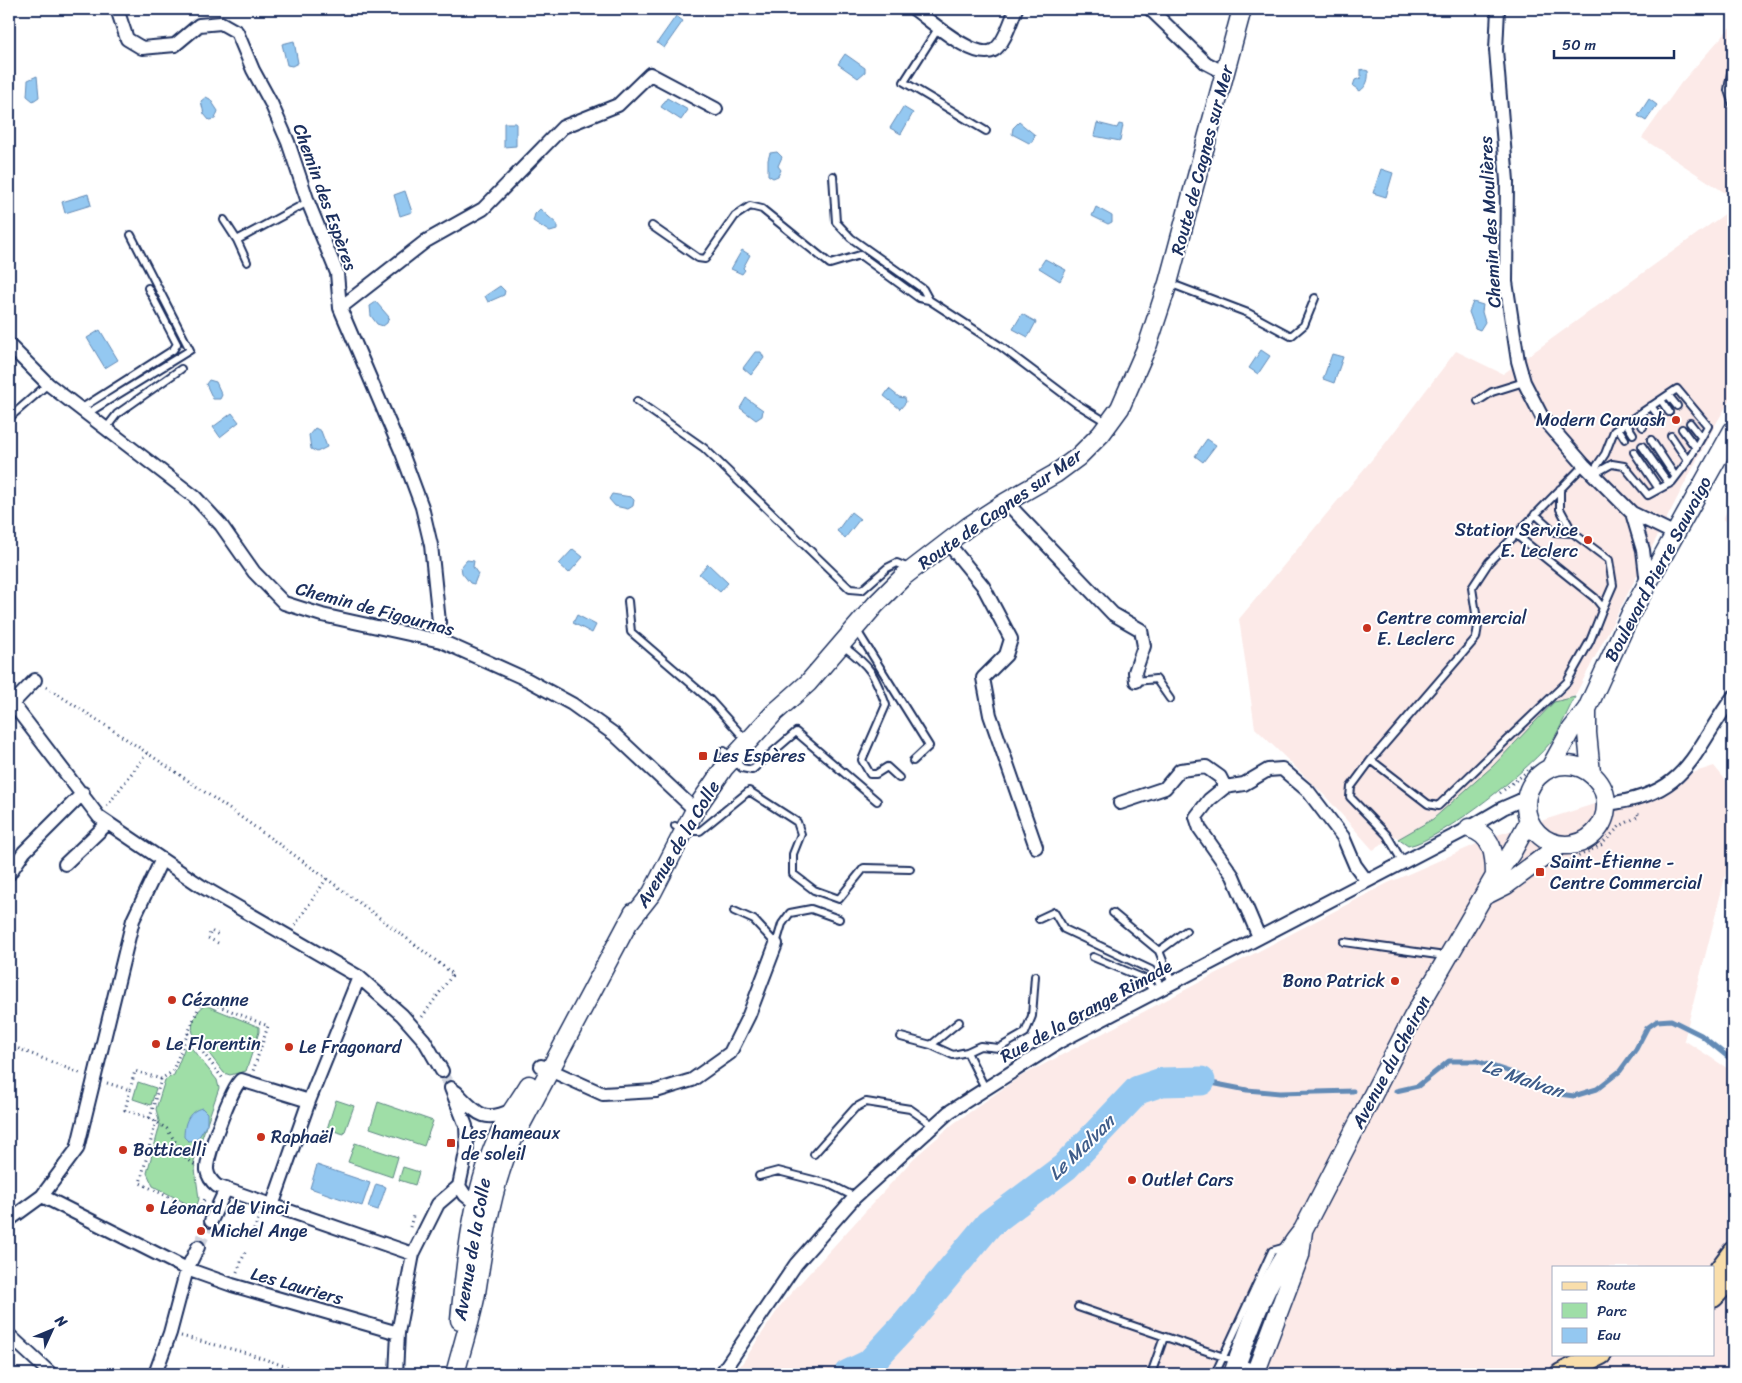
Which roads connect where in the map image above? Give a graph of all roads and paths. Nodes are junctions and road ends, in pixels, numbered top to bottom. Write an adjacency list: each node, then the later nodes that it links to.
1 (118, 9): 14 (street, Chemin des Espères)
2 (914, 9): 7 (street)
3 (1016, 9): 7 (street)
4 (1150, 9): 9 (street)
5 (1242, 9): 9 (main road, Route de Cagnes sur Mer)
6 (1498, 9): 27 (street, Chemin des Moulières)
7 (939, 27): 12 (lane)
8 (1733, 61): 10 (lane)
9 (1225, 73): 20 (main road, Route de Cagnes sur Mer)
10 (1733, 105)
11 (716, 109): 24 (street)
12 (986, 131)
13 (832, 176): 23 (lane)
14 (308, 202): 18 (lane); 24 (street, Chemin des Espères)
15 (224, 220): 18 (lane)
16 (652, 226): 23 (lane)
17 (131, 235): 35 (lane)
18 (237, 240): 19 (lane)
19 (247, 262)
20 (1168, 283): 22 (lane); 40 (main road, Route de Cagnes sur Mer)
21 (148, 288): 35 (lane)
22 (1315, 298)
23 (930, 300): 40 (lane)
24 (340, 308): 74 (street, Chemin des Espères)
25 (9, 344): 28 (street, Chemin de Figournas)
26 (182, 369): 43 (lane)
27 (1524, 382): 32 (lane); 57 (street, Chemin des Moulières)
28 (48, 384): 35 (street, Chemin de Figournas); 38 (lane)
29 (1668, 395): 30 (lane); 34 (lane); 50 (lane)
30 (1661, 400): 33 (lane); 36 (lane)
31 (637, 401): 69 (lane)
32 (1478, 402)
33 (1651, 406): 37 (lane); 39 (lane)
34 (1677, 406)
35 (85, 411): 43 (street, Chemin de Figournas)
36 (1669, 412)
37 (1636, 416): 41 (lane); 44 (lane)
38 (9, 418)
39 (1660, 418)
40 (1109, 423): 62 (main road, Route de Cagnes sur Mer)
41 (1626, 423): 45 (lane); 48 (lane)
42 (1690, 423): 50 (lane)
43 (107, 427): 74 (street, Chemin de Figournas)
44 (1643, 427)
45 (1618, 428): 51 (lane); 57 (lane)
46 (1682, 429): 54 (lane)
47 (1733, 430): 67 (main road, Boulevard Pierre Sauvaigo)
48 (1633, 434)
49 (1671, 436): 56 (lane)
50 (1701, 437): 54 (lane)
51 (1625, 439)
52 (1651, 440): 58 (lane)
53 (1642, 446): 59 (lane)
54 (1696, 448): 56 (lane)
55 (1634, 452): 61 (lane)
56 (1688, 461): 58 (lane)
57 (1590, 470): 60 (lane); 61 (lane); 63 (street, Chemin des Moulières)
58 (1675, 476): 59 (lane)
59 (1669, 484): 61 (lane)
60 (1560, 489): 64 (lane); 65 (lane)
61 (1659, 489)
62 (1006, 502): 68 (main road, Route de Cagnes sur Mer); 77 (street)
63 (1632, 513): 67 (street, Chemin des Moulières); 70 (street, Chemin des Moulières)
64 (1535, 514): 65 (lane); 66 (lane)
65 (1573, 532): 72 (lane)
66 (1515, 534): 72 (lane); 88 (lane)
67 (1674, 536): 70 (main road, Boulevard Pierre Sauvaigo)
68 (947, 542): 69 (main road, Route de Cagnes sur Mer); 106 (street)
69 (912, 570): 73 (main road, Route de Cagnes sur Mer)
70 (1647, 584): 81 (main road, Boulevard Pierre Sauvaigo)
71 (628, 601): 85 (lane)
72 (1603, 608): 88 (lane)
73 (856, 628): 75 (main road, Route de Cagnes sur Mer); 89 (lane)
74 (441, 641): 100 (street, Chemin de Figournas)
75 (842, 645): 82 (main road, Route de Cagnes sur Mer); 92 (lane)
76 (35, 680): 80 (street); 86 (path)
77 (1136, 681): 79 (lane)
78 (1733, 697): 84 (street)
79 (1170, 699)
80 (11, 701): 94 (street)
81 (1587, 709): 90 (main road, Boulevard Pierre Sauvaigo); 91 (main road, Boulevard Pierre Sauvaigo)
82 (774, 713): 85 (main road, Avenue de la Colle)
83 (1733, 714): 84 (street)
84 (1719, 718): 97 (street)
85 (745, 738): 87 (main road, Avenue de la Colle)
86 (147, 753): 101 (path); 114 (path)
87 (728, 755): 96 (lane); 100 (main road, Avenue de la Colle)
88 (1371, 760): 108 (lane)
89 (913, 761)
90 (1550, 768): 91 (main road); 95 (main road)
91 (1591, 773): 99 (main road)
92 (899, 778)
93 (1225, 787): 98 (street); 115 (street); 124 (street)
94 (83, 793): 101 (street); 112 (street)
95 (1526, 798): 102 (main road); 104 (street, Rue de la Grange Rimade)
96 (877, 801)
97 (1632, 801): 99 (street); 110 (path)
98 (1120, 803)
99 (1606, 804): 105 (main road)
100 (691, 806): 103 (main road, Avenue de la Colle)
101 (103, 820): 107 (street); 109 (street)
102 (1529, 821): 105 (main road); 113 (main road, Avenue du Cheiron)
103 (680, 828): 111 (lane); 141 (main road, Avenue de la Colle)
104 (1469, 828): 108 (street, Rue de la Grange Rimade); 113 (main road)
105 (1560, 845): 116 (main road)
106 (1036, 847)
107 (161, 861): 123 (street); 143 (street)
108 (1402, 861): 115 (street, Rue de la Grange Rimade)
109 (65, 864)
110 (1563, 864)
111 (910, 869)
112 (9, 874)
113 (1495, 876): 116 (main road, Avenue du Cheiron)
114 (327, 878): 123 (path); 135 (path)
115 (1366, 880): 124 (street, Rue de la Grange Rimade)
116 (1484, 896): 129 (main road, Avenue du Cheiron)
117 (734, 911): 127 (lane)
118 (1114, 913): 128 (lane)
119 (839, 919): 127 (lane)
120 (1039, 919): 133 (lane)
121 (1186, 931): 128 (lane)
122 (219, 935): 126 (path)
123 (288, 936): 132 (street)
124 (1259, 937): 133 (street, Rue de la Grange Rimade)
125 (1344, 942): 129 (lane)
126 (218, 943)
127 (776, 944): 141 (street)
128 (1159, 951): 133 (lane)
129 (1449, 956): 168 (main road, Avenue du Cheiron)
130 (1093, 957): 133 (lane)
131 (1035, 976): 140 (lane)
132 (359, 977): 135 (street); 150 (street)
133 (1163, 988): 147 (street, Rue de la Grange Rimade)
134 (959, 1022): 139 (lane)
135 (412, 1027): 142 (street)
136 (188, 1033): 144 (path); 145 (path); 149 (path)
137 (901, 1038): 139 (lane)
138 (9, 1045): 143 (path)
139 (931, 1045): 140 (lane)
140 (967, 1052): 147 (lane)
141 (545, 1068): 151 (main road, Avenue de la Colle); 191 (main road, Avenue de la Colle)
142 (442, 1072)
143 (92, 1078): 160 (street)
144 (161, 1079): 148 (path); 152 (path)
145 (249, 1081): 149 (street); 150 (street)
146 (121, 1087): 148 (path)
147 (985, 1088): 154 (street, Rue de la Grange Rimade)
148 (130, 1090): 152 (path)
149 (232, 1091): 156 (street)
150 (309, 1101): 162 (street)
151 (514, 1108): 158 (street); 163 (main road, Avenue de la Colle)
152 (150, 1118): 153 (path)
153 (156, 1121): 156 (path); 159 (path)
154 (934, 1126): 155 (lane); 161 (street, Rue de la Grange Rimade)
155 (814, 1154)
156 (207, 1164): 159 (street)
157 (759, 1176): 161 (lane)
158 (459, 1186): 163 (street); 173 (street)
159 (226, 1189): 162 (street); 166 (street)
160 (42, 1196): 165 (street); 174 (street, Les Lauriers)
161 (855, 1197): 192 (street, Rue de la Grange Rimade)
162 (268, 1204): 169 (path); 173 (street)
163 (476, 1204): 191 (main road, Avenue de la Colle)
164 (411, 1215): 167 (path)
165 (9, 1220)
166 (211, 1221)
167 (413, 1230)
168 (1303, 1230): 185 (main road, Avenue du Cheiron); 186 (main road, Avenue du Cheiron)
169 (250, 1239)
170 (198, 1247): 174 (street)
171 (246, 1250): 177 (path)
172 (1733, 1252): 176 (main road)
173 (413, 1254): 181 (street)
174 (187, 1269): 177 (street, Les Lauriers); 180 (street)
175 (1733, 1275): 178 (main road)
176 (1714, 1277)
177 (232, 1286): 181 (street, Les Lauriers)
178 (1714, 1297)
179 (1078, 1307): 183 (lane)
180 (170, 1333): 188 (street); 189 (path)
181 (398, 1333): 190 (street)
182 (9, 1335): 187 (street)
183 (1164, 1337): 185 (lane); 193 (lane)
184 (1597, 1356): 195 (main road)
185 (1231, 1364): 186 (lane); 194 (lane)
186 (1256, 1371)
187 (51, 1374)
188 (155, 1374)
189 (307, 1374)
190 (396, 1374)
191 (454, 1374)
192 (720, 1374)
193 (1152, 1374)
194 (1215, 1374)
195 (1561, 1374)

